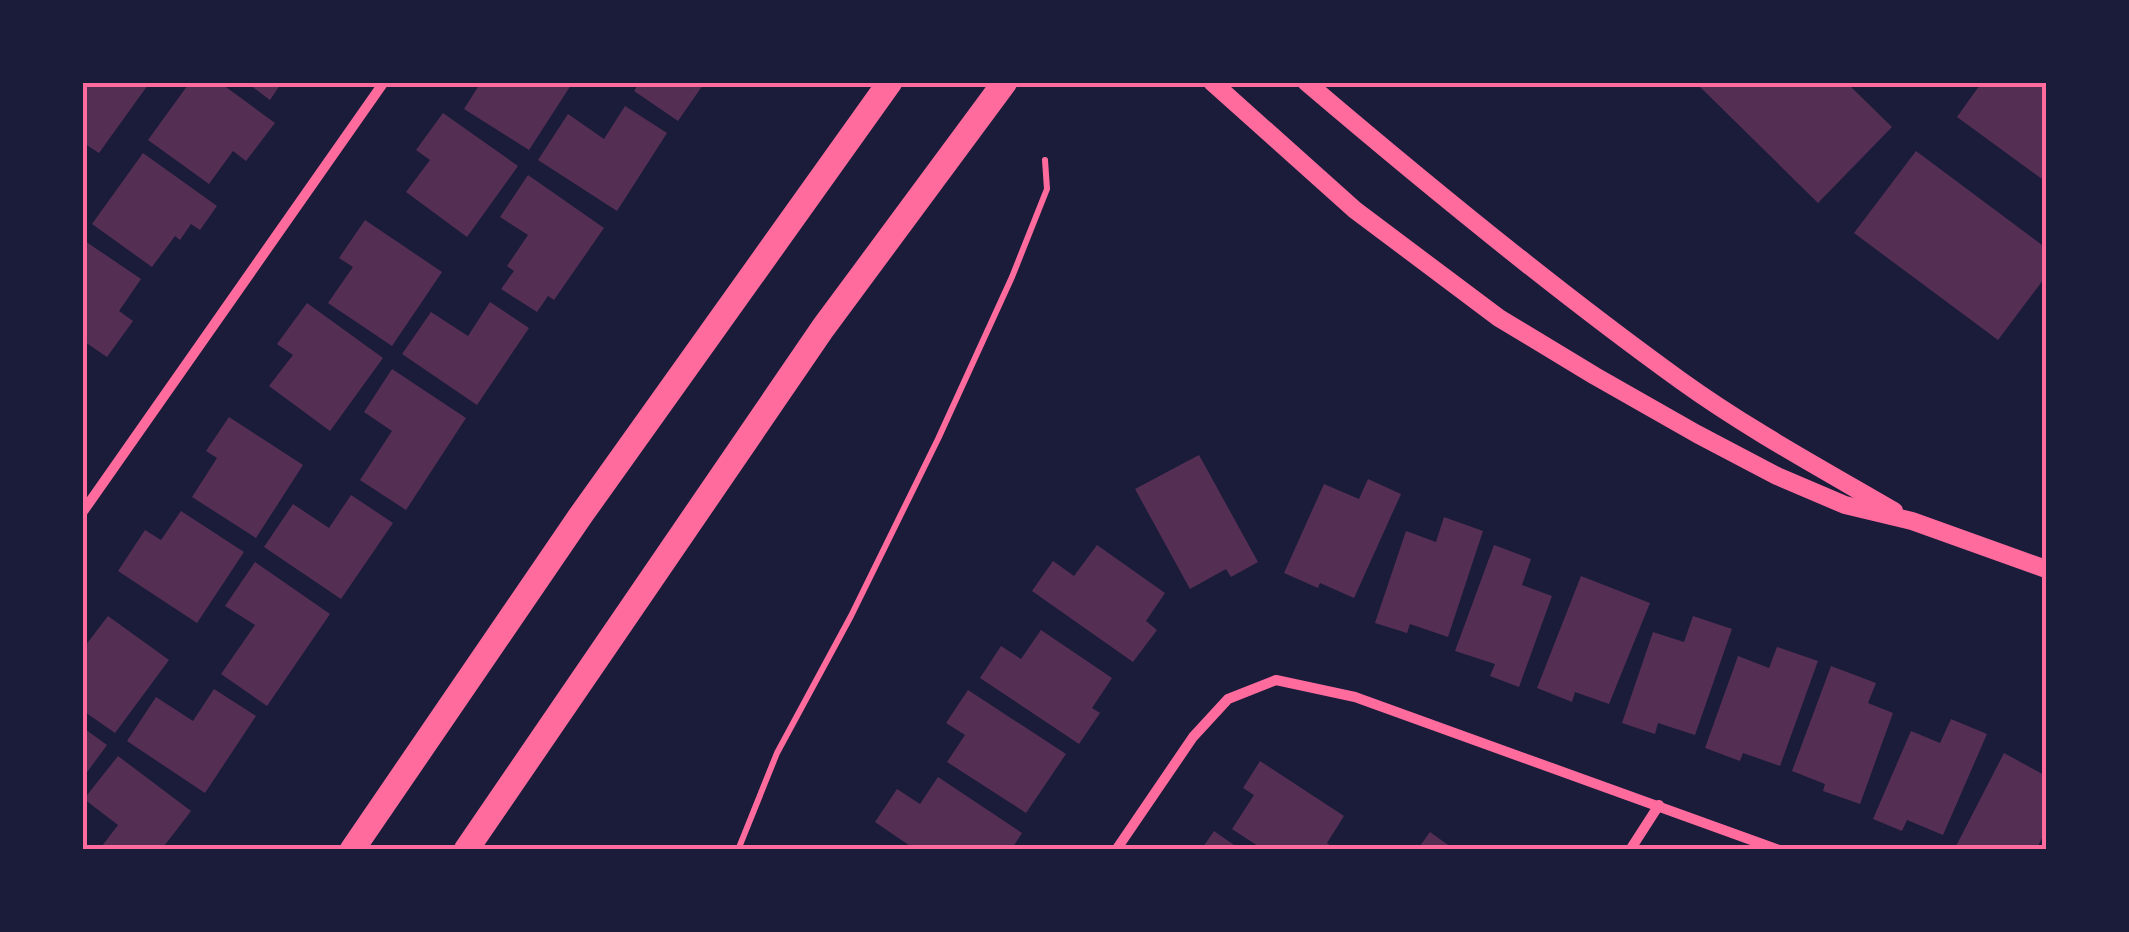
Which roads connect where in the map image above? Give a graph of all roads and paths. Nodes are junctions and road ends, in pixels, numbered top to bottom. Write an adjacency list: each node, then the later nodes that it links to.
1 (384, 82): 7 (street)
2 (890, 82): 11 (main road)
3 (1005, 82): 12 (main road)
4 (1212, 82): 8 (street)
5 (1306, 82): 8 (street)
6 (1044, 160): 13 (path)
7 (82, 514)
8 (1912, 521): 9 (street)
9 (2046, 569)
10 (1659, 805): 14 (street); 15 (street); 16 (street)
11 (352, 850)
12 (466, 850)
13 (738, 850)
14 (1116, 850)
15 (1630, 850)
16 (1779, 850)

